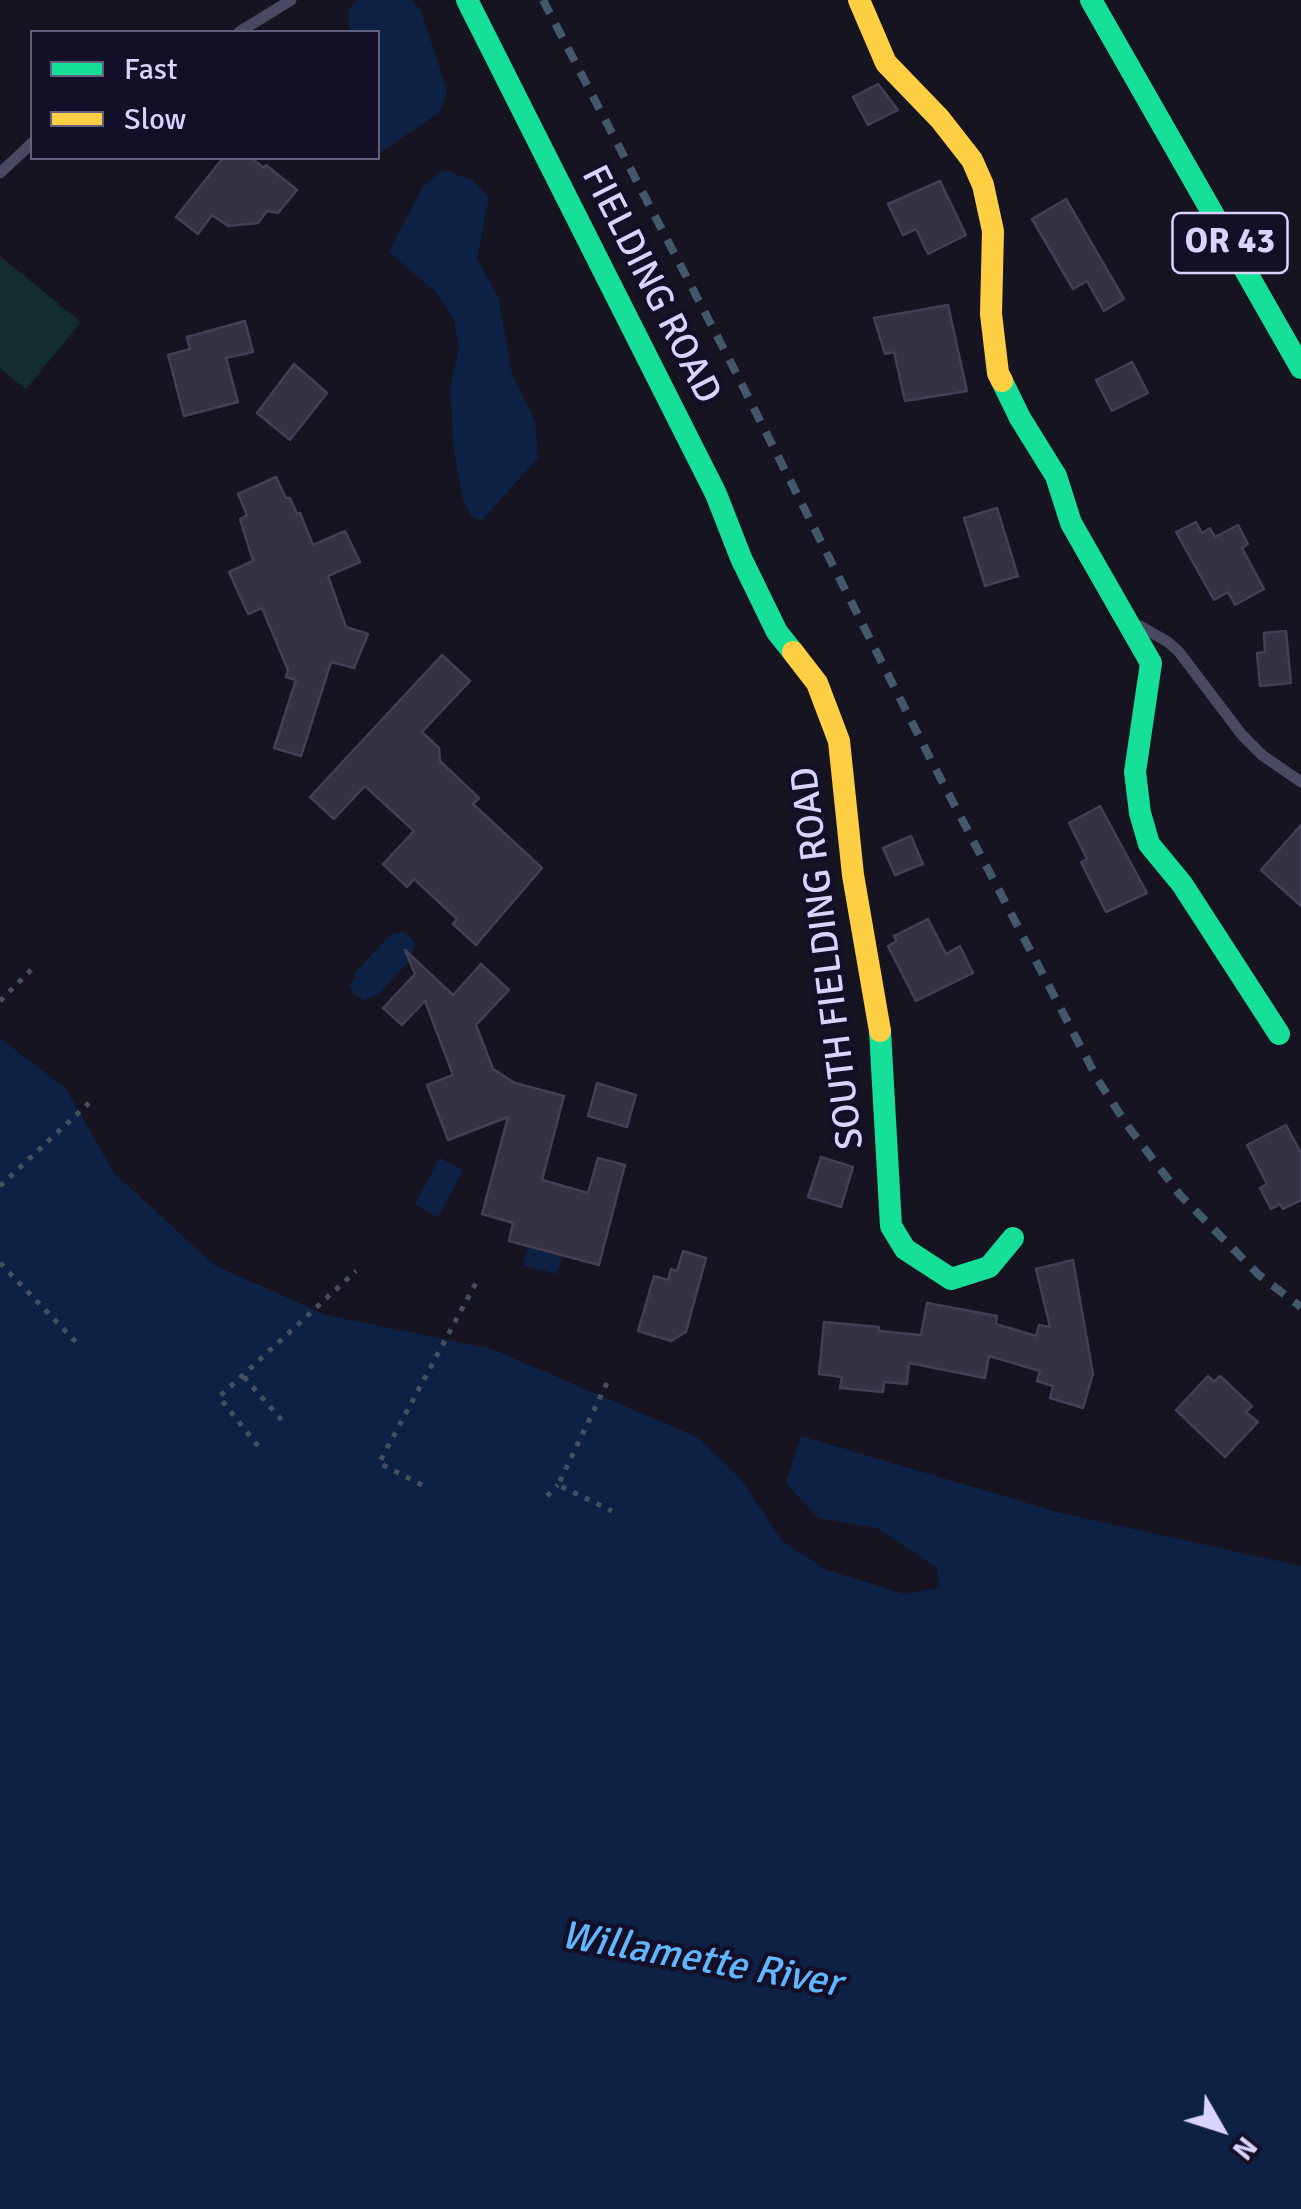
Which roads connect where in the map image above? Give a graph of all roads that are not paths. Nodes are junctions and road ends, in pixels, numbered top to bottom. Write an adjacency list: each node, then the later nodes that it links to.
1 (292, 0): 5 (lane)
2 (467, 0): 9 (street, FIELDING ROAD)
3 (859, 0): 10 (street)
4 (1091, 0): 8 (street, OR 43)
5 (243, 30)
6 (30, 145): 7 (lane)
7 (0, 173)
8 (1301, 368)
9 (763, 604): 13 (street, SOUTH FIELDING ROAD)
10 (1126, 620): 11 (lane); 12 (street)
11 (1301, 782)
12 (1278, 1034)
13 (1013, 1238)

